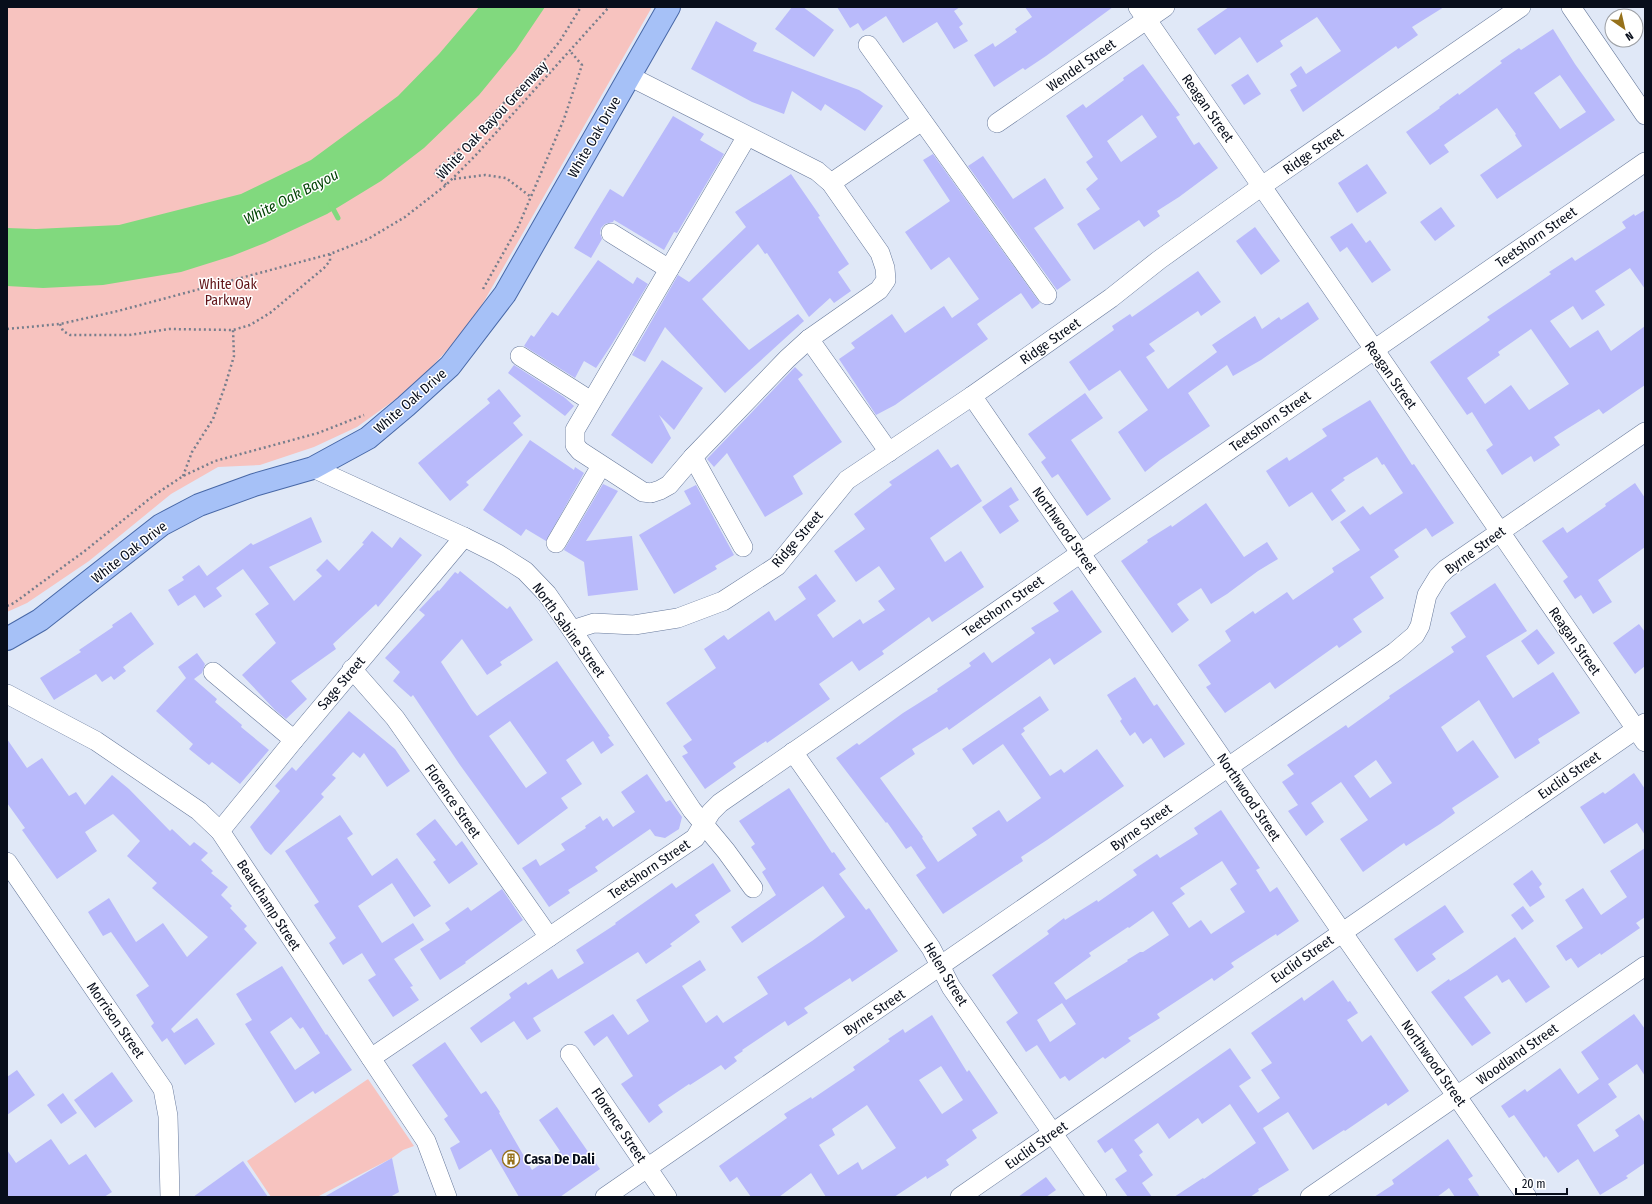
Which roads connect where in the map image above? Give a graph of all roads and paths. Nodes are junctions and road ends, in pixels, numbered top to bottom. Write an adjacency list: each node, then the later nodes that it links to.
1 (580, 7): 18 (path)
2 (609, 7): 9 (path, White Oak Bayou Greenway)
3 (669, 7): 10 (main road, White Oak Drive)
4 (1166, 7): 7 (street, Wendel Street)
5 (1521, 7): 19 (street, Ridge Street)
6 (1571, 7): 11 (street)
7 (1142, 13): 13 (street, Wendel Street); 19 (street, Reagan Street)
8 (868, 45): 12 (street)
9 (570, 51): 16 (path, White Oak Bayou Greenway); 20 (path)
10 (629, 76): 14 (street); 39 (main road, White Oak Drive)
11 (1645, 115)
12 (922, 121): 17 (street); 25 (street)
13 (997, 123)
14 (747, 136): 17 (street); 23 (street)
15 (1645, 162): 30 (street, Teetshorn Street)
16 (453, 179): 18 (path, White Oak Bayou Greenway); 20 (path)
17 (831, 183): 29 (street)
18 (446, 185): 22 (path, White Oak Bayou Greenway)
19 (1262, 186): 30 (street, Reagan Street); 32 (street, Ridge Street)
20 (531, 197): 24 (path)
21 (611, 233): 23 (street)
22 (330, 254): 26 (path, White Oak Bayou Greenway); 28 (path)
23 (669, 268): 33 (street)
24 (480, 293)
25 (1046, 295)
26 (60, 324): 27 (path, White Oak Bayou Greenway); 28 (path)
27 (7, 329)
28 (233, 330): 40 (path)
29 (809, 339): 36 (street); 37 (street)
30 (1374, 349): 41 (street, Reagan Street); 45 (street, Teetshorn Street)
31 (520, 356): 33 (street)
32 (972, 396): 36 (street, Ridge Street); 45 (street, Northwood Street)
33 (591, 401): 38 (street)
34 (370, 411): 40 (path)
35 (1645, 432): 41 (street, Byrne Street)
36 (889, 452): 47 (street, Ridge Street)
37 (693, 457): 38 (street); 44 (street)
38 (601, 466): 43 (street)
39 (313, 468): 42 (street, North Sabine Street); 48 (main road, White Oak Drive)
40 (183, 476): 46 (path)
41 (1500, 532): 52 (street, Reagan Street); 55 (street, Byrne Street)
42 (464, 537): 47 (street, North Sabine Street); 49 (street, Sage Street)
43 (556, 543)
44 (743, 547)
45 (1081, 552): 54 (street, Teetshorn Street); 55 (street, Northwood Street)
46 (7, 606)
47 (572, 630): 56 (street, North Sabine Street)
48 (7, 639)
49 (352, 669): 53 (street, Sage Street); 61 (street, Florence Street)
50 (212, 672): 53 (street)
51 (7, 694): 57 (street, Beauchamp Street)
52 (1642, 732): 60 (street, Euclid Street)
53 (294, 740): 57 (street, Sage Street)
54 (793, 752): 56 (street, Teetshorn Street); 63 (street, Helen Street)
55 (1229, 766): 60 (street, Northwood Street); 63 (street, Byrne Street)
56 (704, 825): 59 (street, North Sabine Street); 61 (street, Teetshorn Street)
57 (220, 831): 65 (street, Beauchamp Street)
58 (7, 862): 69 (street, Morrison Street)
59 (753, 888)
60 (1342, 932): 66 (street, Northwood Street); 67 (street, Euclid Street)
61 (549, 937): 65 (street, Teetshorn Street)
62 (1645, 966): 66 (street, Woodland Street)
63 (940, 967): 67 (street, Helen Street); 68 (street, Byrne Street)
64 (570, 1054): 68 (street, Florence Street)
65 (371, 1058): 70 (street, Beauchamp Street)
66 (1457, 1096): 75 (street, Woodland Street); 76 (street, Northwood Street)
67 (1054, 1133): 73 (street, Euclid Street); 74 (street, Helen Street)
68 (647, 1168): 71 (street, Byrne Street); 72 (street, Florence Street)
69 (170, 1197)
70 (447, 1197)
71 (605, 1197)
72 (667, 1197)
73 (960, 1197)
74 (1097, 1197)
75 (1310, 1197)
76 (1527, 1197)

